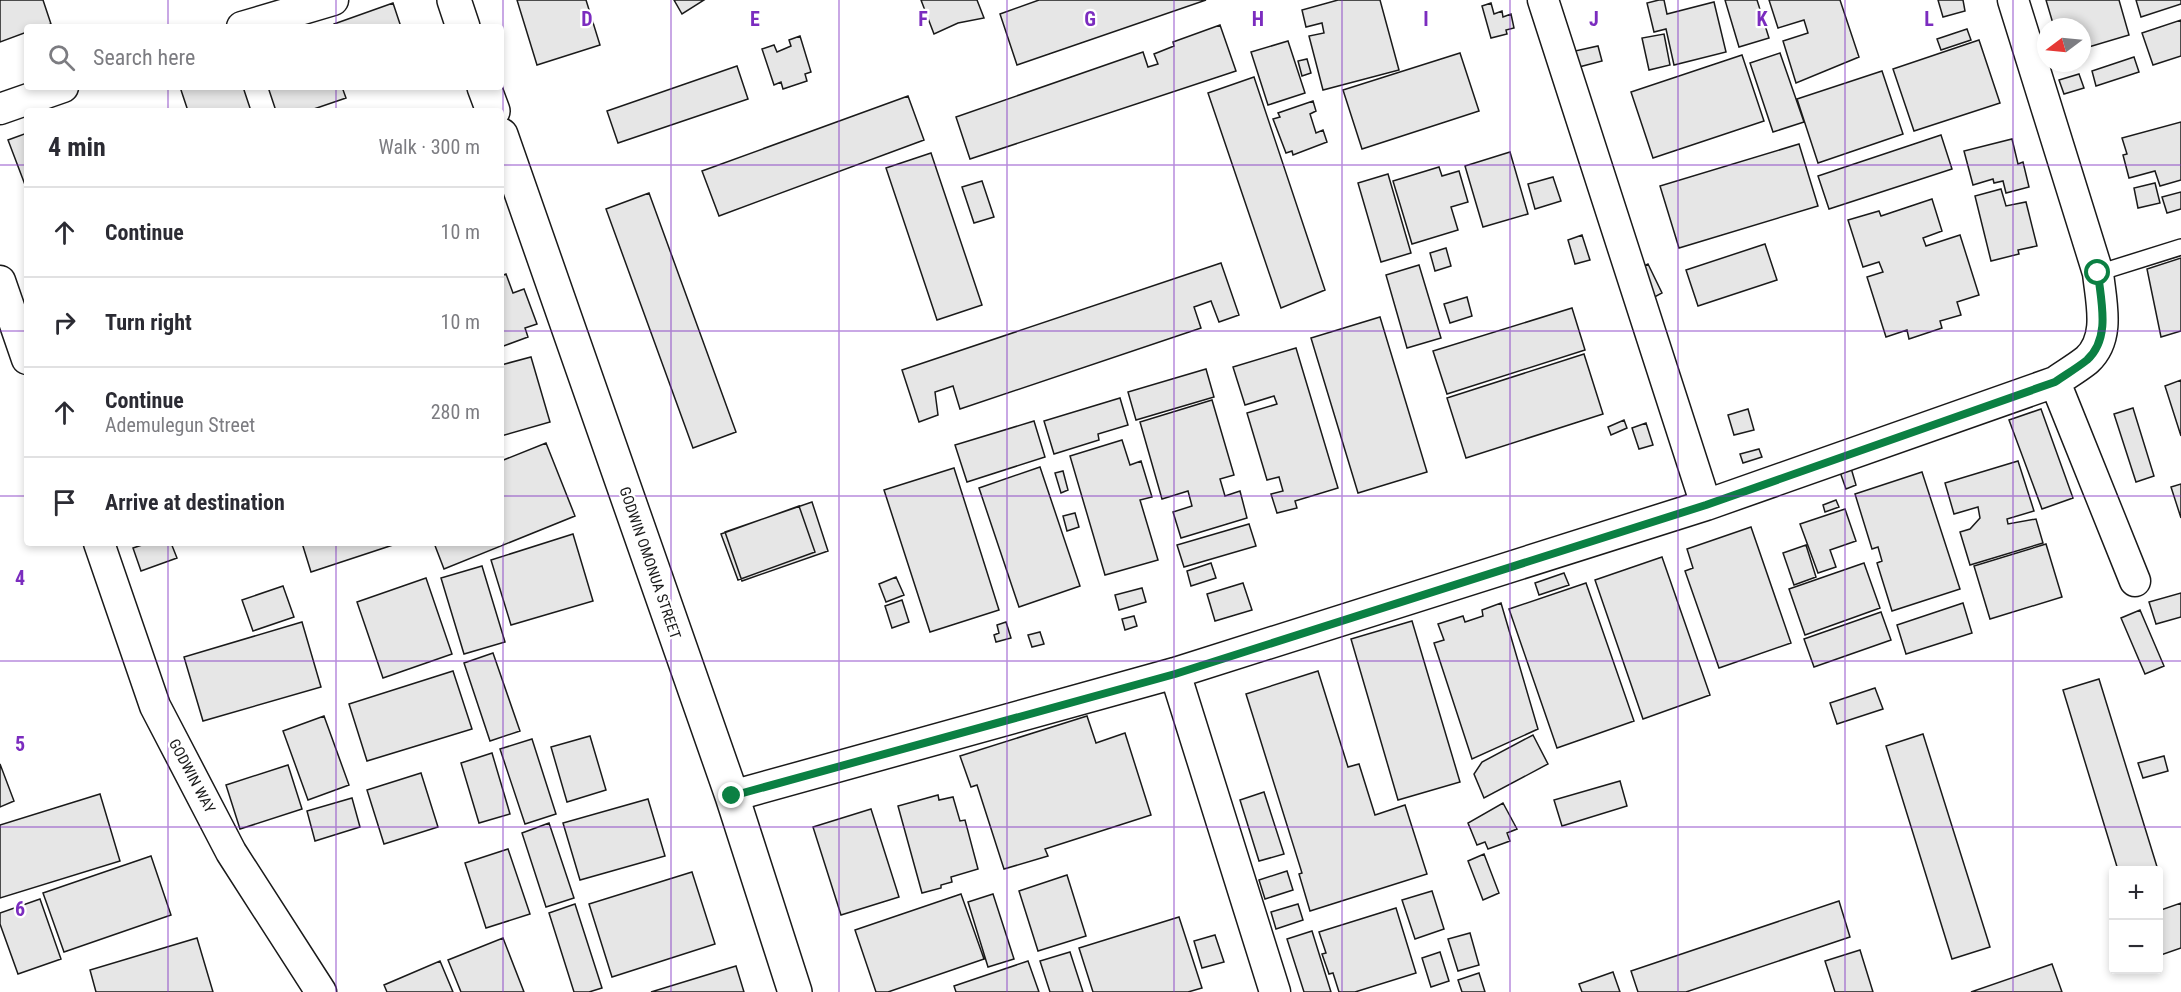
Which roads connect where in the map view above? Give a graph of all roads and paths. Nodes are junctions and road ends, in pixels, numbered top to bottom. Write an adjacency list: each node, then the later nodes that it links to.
1 (333, 0): 5 (street)
2 (454, 0): 6 (street)
3 (1543, 0): 17 (street)
4 (2013, 0): 13 (street)
5 (252, 24)
6 (463, 24)
7 (54, 90): 10 (street)
8 (485, 90): 9 (street)
9 (492, 108)
10 (0, 109)
11 (504, 144): 21 (street, GODWIN OMONUA STREET)
12 (2181, 247): 13 (lane)
13 (2098, 273): 16 (street)
14 (0, 281): 15 (street)
15 (24, 350)
16 (2055, 382): 17 (street); 19 (street)
17 (1706, 505): 20 (street)
18 (100, 546): 22 (street, GODWIN WAY)
19 (2135, 582)
20 (1175, 674): 21 (street); 24 (street)
21 (732, 796): 23 (street, GODWIN OMONUA STREET)
22 (321, 992)
23 (795, 992)
24 (1275, 992)

